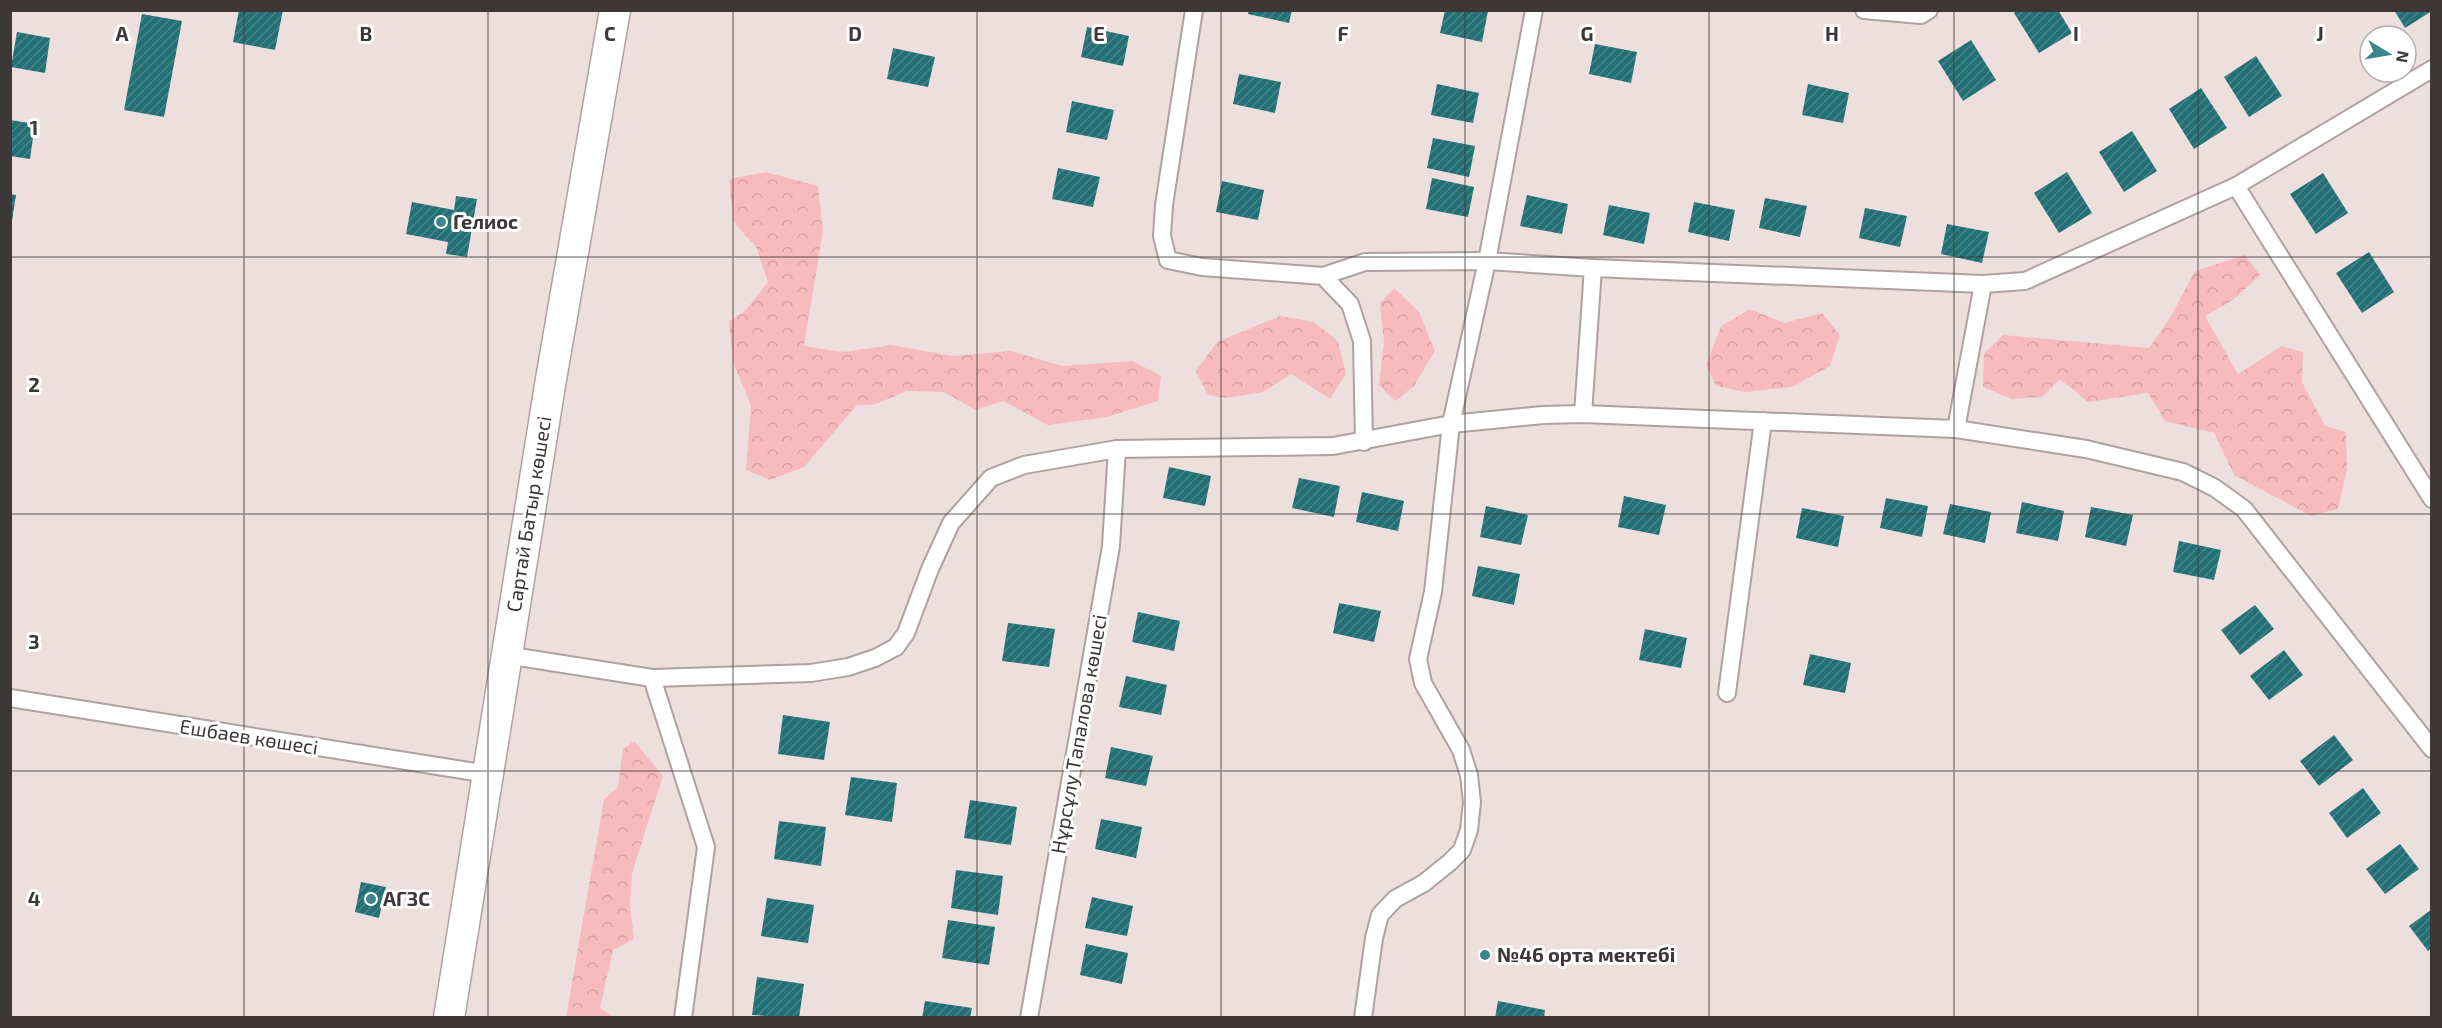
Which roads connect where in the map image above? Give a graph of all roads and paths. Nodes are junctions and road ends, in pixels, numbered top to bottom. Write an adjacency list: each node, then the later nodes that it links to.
1 (615, 10): 19 (highway, Сартай Батыр көшесі)
2 (1194, 10): 10 (street)
3 (1534, 10): 8 (street)
4 (1864, 10): 5 (street)
5 (1929, 10)
6 (2432, 69): 7 (street)
7 (2236, 186): 11 (street); 18 (street)
8 (1487, 261): 9 (street); 10 (street); 14 (street)
9 (1593, 268): 11 (street); 12 (street)
10 (1323, 276): 16 (street)
11 (1983, 284): 15 (street)
12 (1584, 414): 13 (street); 14 (street)
13 (1763, 421): 15 (street); 21 (street)
14 (1450, 424): 16 (street); 28 (street)
15 (1956, 429): 23 (street)
16 (1364, 442): 17 (street)
17 (1117, 449): 20 (street); 27 (street, Нұрсұлу Тапалова көшесі)
18 (2432, 499)
19 (506, 655): 20 (street); 24 (highway, Сартай Батыр көшесі)
20 (652, 678): 26 (street)
21 (1727, 693)
22 (10, 698): 24 (street, Ешбаев көшесі)
23 (2432, 749)
24 (488, 774): 25 (highway, Сартай Батыр көшесі)
25 (449, 1017)
26 (683, 1017)
27 (1029, 1017)
28 (1363, 1017)

